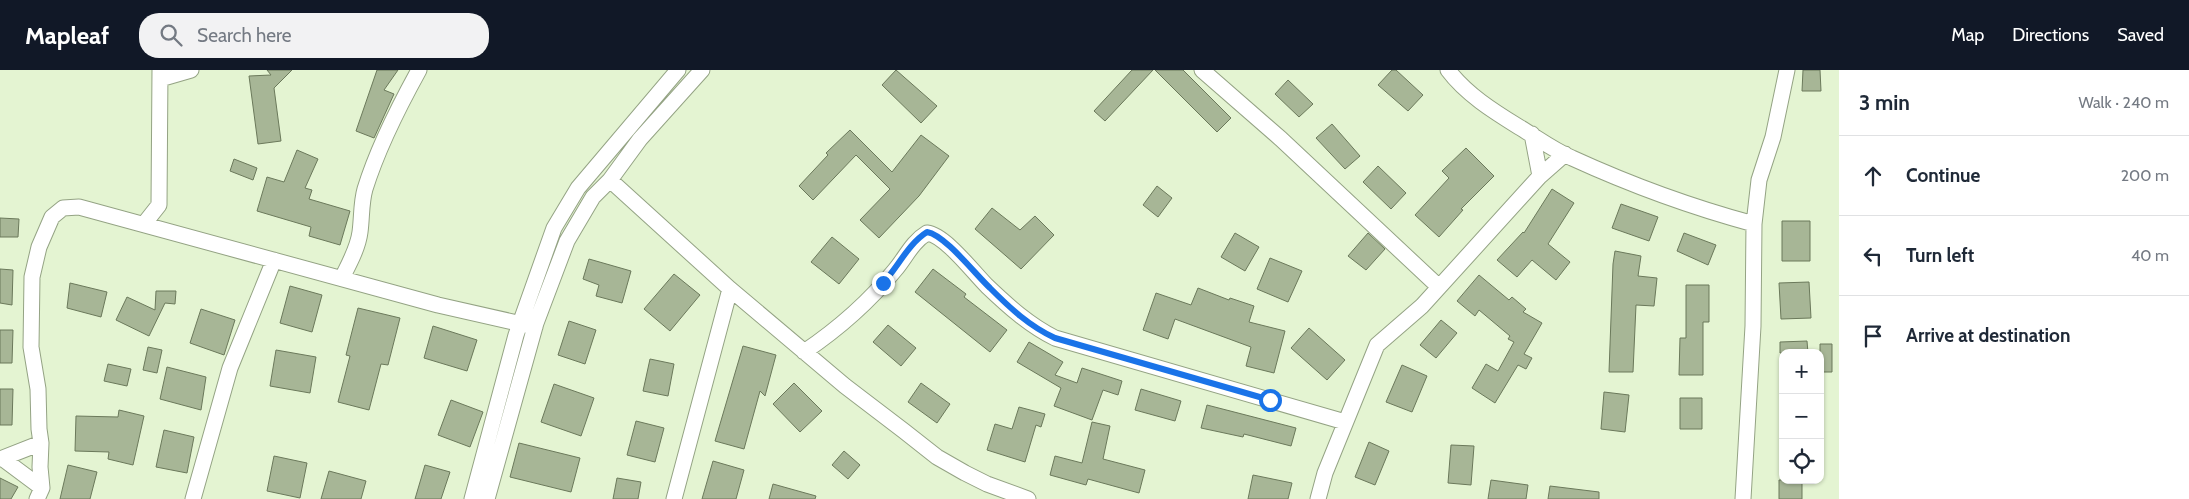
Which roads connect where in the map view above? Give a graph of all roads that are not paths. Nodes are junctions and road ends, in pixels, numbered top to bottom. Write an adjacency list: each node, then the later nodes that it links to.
1 (191, 70): 8 (street)
2 (420, 70): 16 (street)
3 (678, 70): 19 (street)
4 (702, 70): 12 (street)
5 (1202, 70): 17 (street)
6 (1448, 70): 9 (street)
7 (1787, 70): 14 (street)
8 (160, 74): 13 (street)
9 (1532, 134): 10 (street); 11 (street)
10 (1565, 154): 11 (street); 14 (street)
11 (1540, 176): 17 (street)
12 (610, 180): 18 (street); 20 (street)
13 (144, 224): 15 (street); 23 (street)
14 (1754, 224): 32 (street)
15 (274, 260): 16 (street); 26 (street)
16 (342, 278): 19 (street)
17 (1439, 287): 22 (street)
18 (730, 289): 21 (street); 29 (street)
19 (520, 324): 20 (street); 27 (street)
20 (534, 327): 28 (street)
21 (804, 352): 22 (street); 30 (street)
22 (1345, 422): 31 (street)
23 (41, 443): 24 (street); 25 (street)
24 (2, 459): 25 (street)
25 (40, 493)
26 (193, 499)
27 (472, 499)
28 (487, 499)
29 (674, 499)
30 (1027, 499)
31 (1318, 499)
32 (1743, 499)

